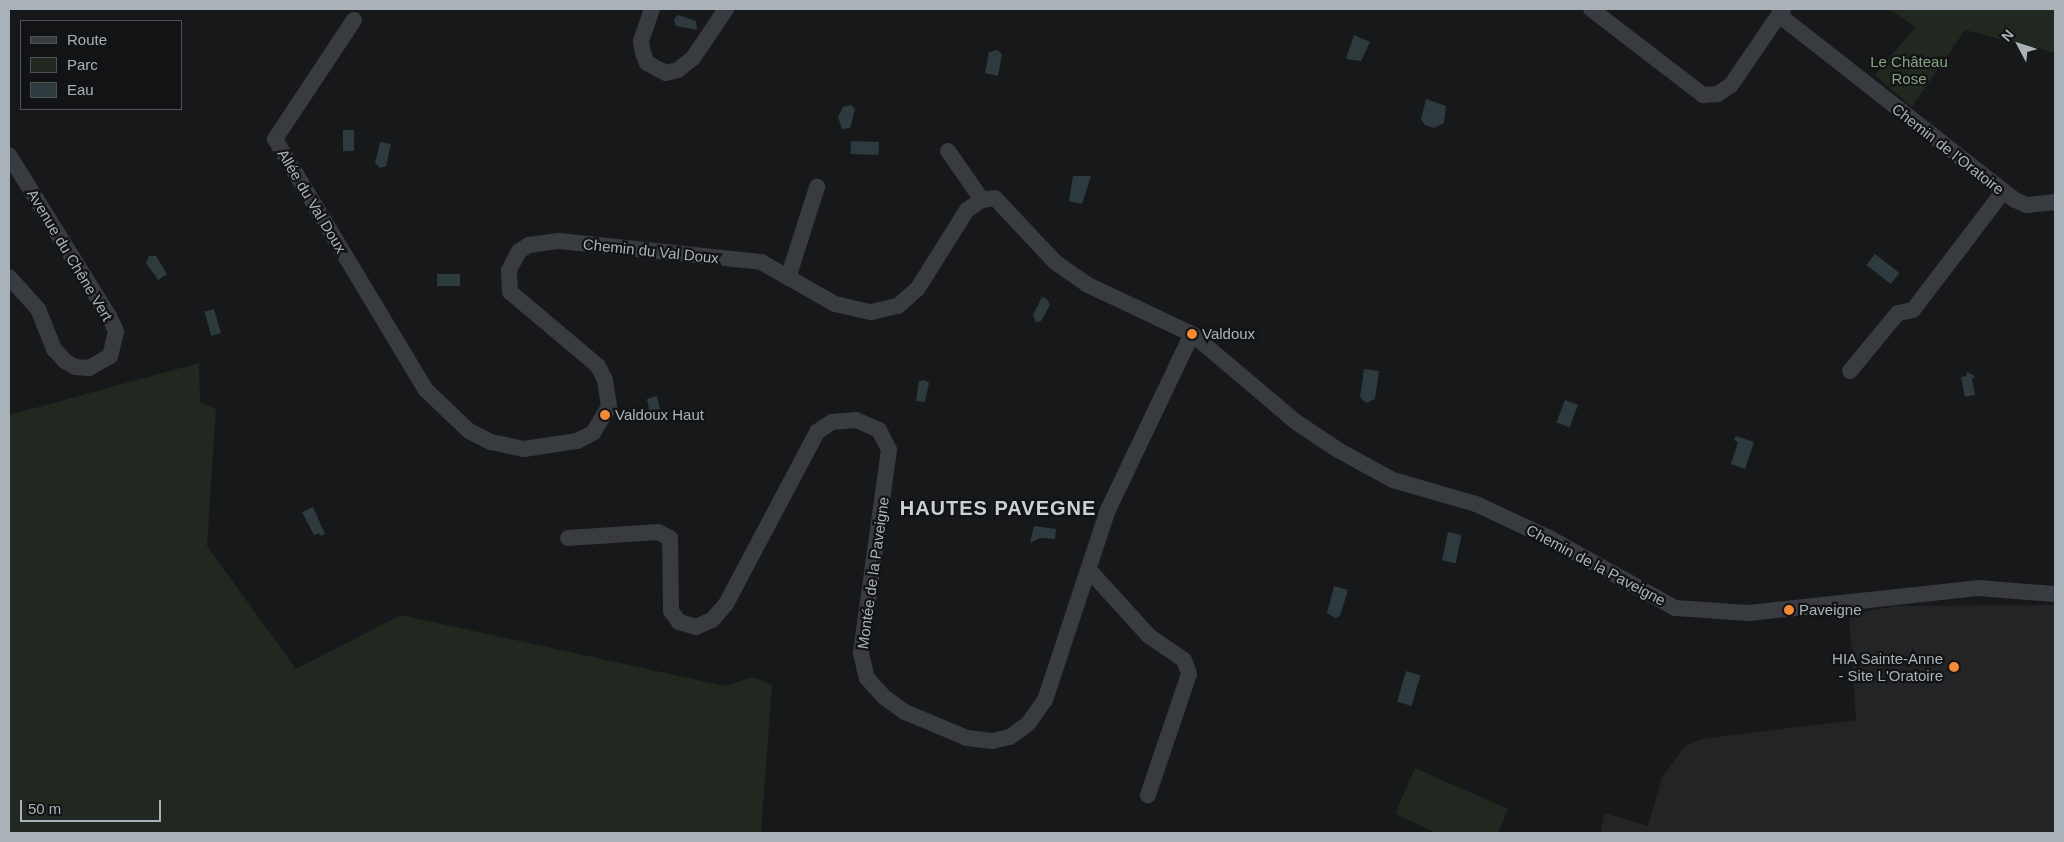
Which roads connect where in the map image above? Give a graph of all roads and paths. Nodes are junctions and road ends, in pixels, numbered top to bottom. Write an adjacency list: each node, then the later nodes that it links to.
1 (652, 9): 2 (street)
2 (726, 9)
3 (1591, 9): 4 (street)
4 (1781, 12): 9 (street, Chemin de l'Oratoire)
5 (354, 20): 14 (street, Allée du Val Doux)
6 (948, 151): 10 (street)
7 (9, 155): 12 (street, Avenue du Chêne Vert)
8 (817, 187): 13 (street)
9 (2003, 192): 11 (street, Chemin de l'Oratoire); 16 (street)
10 (982, 200): 13 (street, Chemin du Val Doux); 15 (street)
11 (2055, 202)
12 (9, 277)
13 (788, 278): 14 (street, Chemin du Val Doux)
14 (376, 308)
15 (1192, 334): 18 (street, Montée de la Paveigne); 19 (street, Chemin de la Paveigne)
16 (1850, 371)
17 (568, 538): 18 (street, Montée de la Paveigne)
18 (1089, 570): 20 (street)
19 (2055, 594)
20 (1148, 795)

